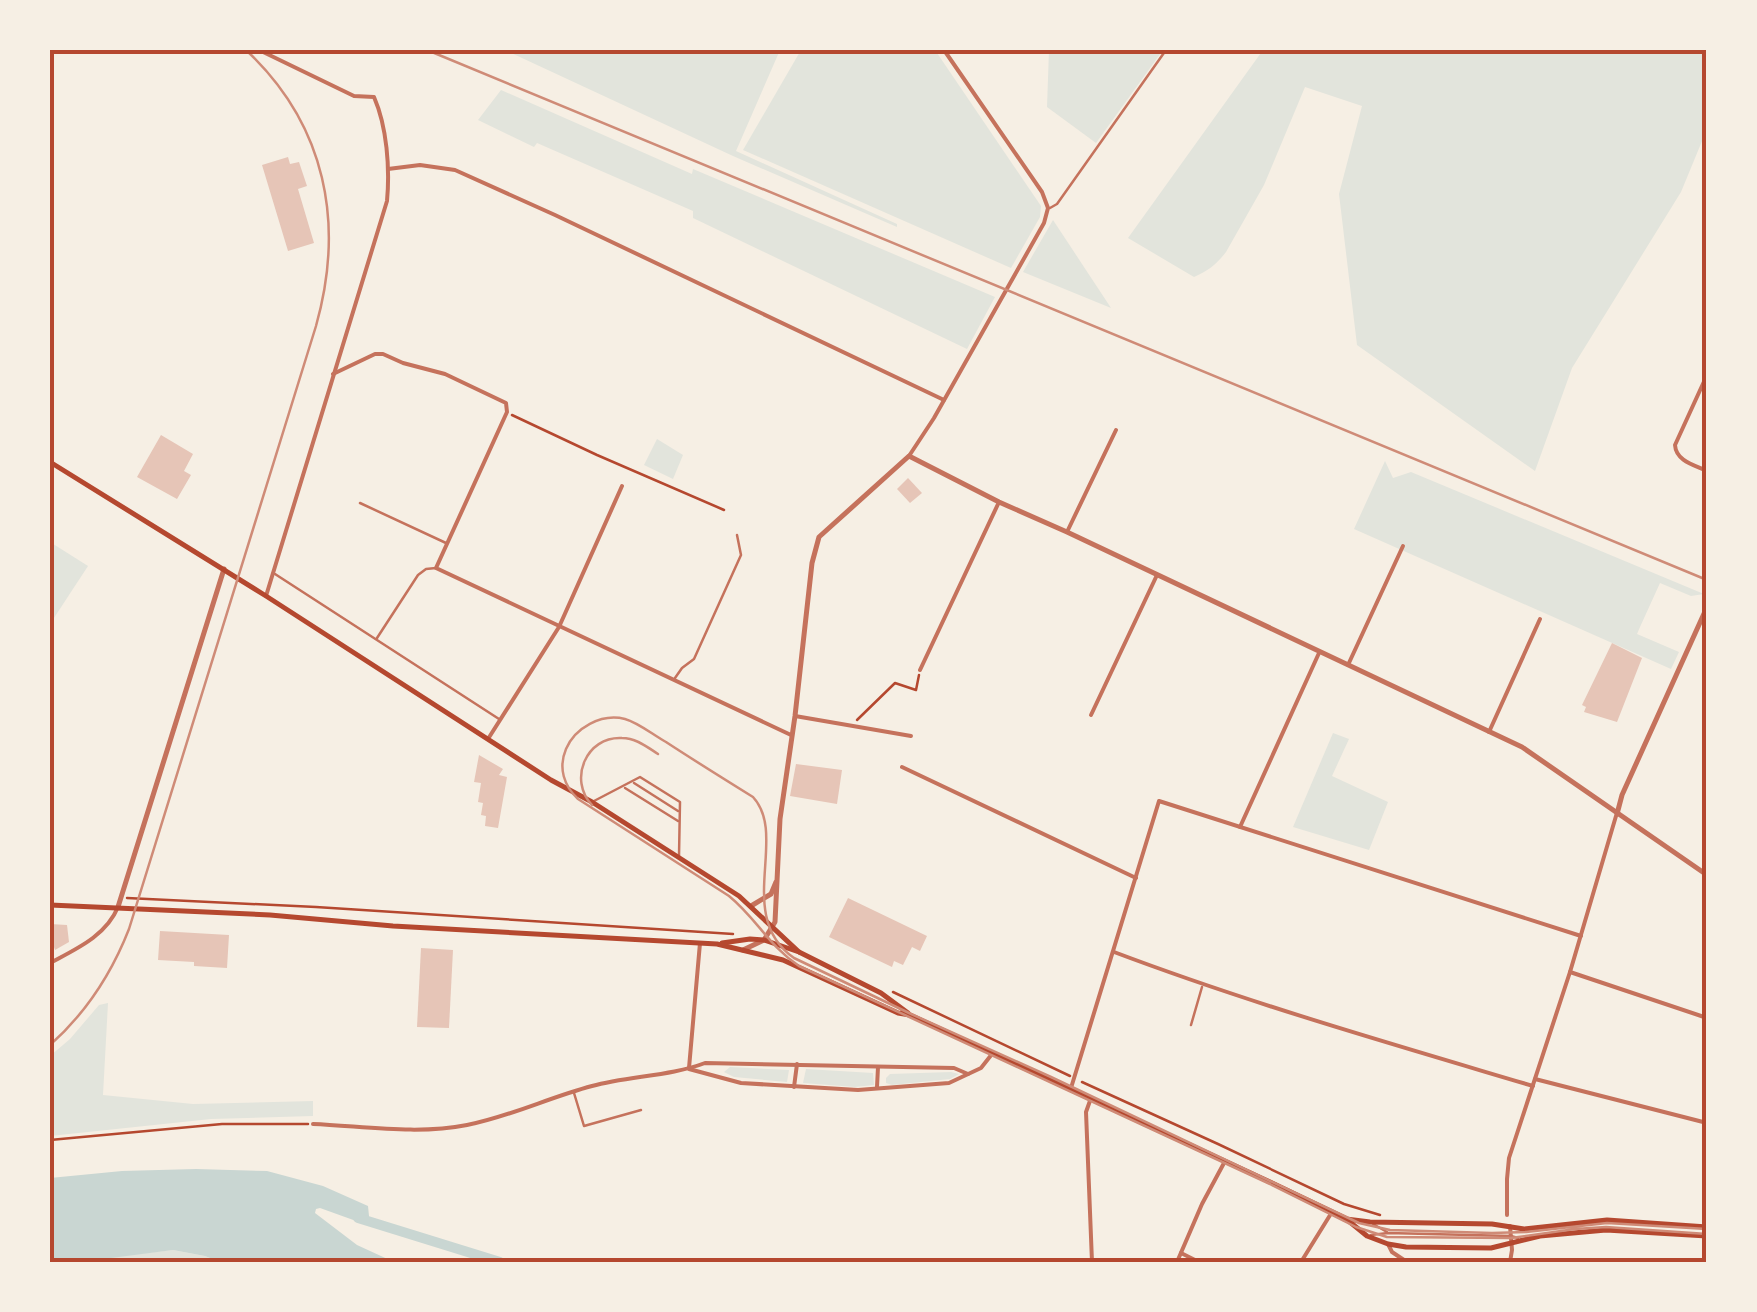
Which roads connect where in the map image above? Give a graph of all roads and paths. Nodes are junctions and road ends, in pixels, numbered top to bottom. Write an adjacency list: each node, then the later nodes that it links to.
1 (259, 50): 4 (street)
2 (944, 50): 5 (street)
3 (1166, 50): 5 (lane)
4 (388, 169): 6 (street); 8 (street)
5 (1048, 208): 8 (street)
6 (333, 374): 9 (street); 24 (street)
7 (1707, 375): 13 (street)
8 (944, 400): 11 (street)
9 (506, 412): 17 (path); 20 (street)
10 (1116, 430): 18 (street)
11 (909, 456): 15 (street); 35 (street)
12 (50, 462): 23 (main road)
13 (1707, 471)
14 (622, 486): 29 (street)
15 (998, 502): 18 (street); 33 (street)
16 (360, 503): 20 (lane)
17 (724, 510)
18 (1067, 532): 25 (street)
19 (737, 535): 34 (lane)
20 (448, 544): 22 (street)
21 (1403, 546): 32 (street)
22 (436, 568): 29 (street); 30 (lane)
23 (224, 569): 26 (main road); 55 (street)
24 (274, 574): 26 (street); 30 (lane)
25 (1156, 575): 31 (street); 36 (street)
26 (266, 596): 42 (main road)
27 (1707, 607): 48 (street)
28 (1540, 619): 39 (street)
29 (559, 627): 34 (street); 37 (street)
30 (376, 639): 37 (lane)
31 (1320, 652): 32 (street); 50 (street)
32 (1348, 665): 39 (street)
33 (920, 670): 38 (path)
34 (674, 680): 40 (street)
35 (795, 716): 38 (street); 40 (street)
36 (1091, 716)
37 (500, 720): 42 (street)
38 (852, 725): 41 (street)
39 (1489, 732): 48 (street)
40 (792, 736): 54 (street)
41 (910, 736)
42 (488, 739): 46 (main road)
43 (902, 767): 53 (street)
44 (632, 782): 45 (lane); 47 (lane); 47 (lane)
45 (622, 786): 46 (lane); 49 (lane)
46 (592, 802): 51 (main road)
47 (680, 812): 49 (lane)
48 (1617, 814): 52 (street); 61 (street)
49 (680, 822): 51 (lane)
50 (1240, 826): 53 (street); 61 (street)
51 (679, 857): 57 (main road)
52 (1707, 875)
53 (1136, 878): 67 (street)
54 (777, 880): 57 (street); 59 (street)
55 (121, 898): 58 (street); 60 (path)
56 (50, 905): 58 (main road)
57 (751, 906): 59 (main road)
58 (118, 907): 63 (main road); 68 (street)
59 (773, 928): 62 (street); 66 (main road)
60 (746, 935)
61 (1581, 936): 69 (street)
62 (764, 940): 64 (main road); 65 (street); 66 (main road)
63 (700, 943): 64 (main road); 79 (street)
64 (717, 944): 65 (main road)
65 (743, 950): 72 (main road)
66 (798, 952): 72 (main road)
67 (1114, 952): 70 (street); 82 (street)
68 (50, 962)
69 (1570, 972): 73 (street); 83 (street)
70 (1203, 985): 74 (lane); 84 (street)
71 (888, 989): 82 (path)
72 (910, 1015): 75 (main road)
73 (1707, 1018)
74 (1191, 1026)
75 (993, 1052): 80 (street); 86 (main road)
76 (720, 1063): 77 (street); 79 (street); 81 (street)
77 (796, 1064): 78 (street); 85 (street)
78 (878, 1067): 80 (street); 87 (street)
79 (689, 1069): 81 (street); 88 (street)
80 (968, 1074): 87 (street)
81 (718, 1077): 85 (street)
82 (1075, 1079): 86 (street); 96 (path)
83 (1535, 1079): 84 (street); 91 (street)
84 (1533, 1086): 97 (street)
85 (794, 1088): 87 (street)
86 (1071, 1088): 89 (main road)
87 (877, 1089)
88 (574, 1092): 90 (lane); 92 (street)
89 (1091, 1098): 94 (main road); 111 (street)
90 (641, 1110)
91 (1707, 1123)
92 (312, 1124): 93 (path)
93 (50, 1140)
94 (1226, 1161): 95 (main road); 110 (street)
95 (1332, 1212): 98 (main road); 114 (street)
96 (1380, 1215)
97 (1508, 1215)
98 (1346, 1218): 99 (main road); 104 (main road)
99 (1370, 1222): 100 (main road); 103 (lane)
100 (1510, 1226): 102 (main road); 105 (street)
101 (1707, 1227): 102 (main road)
102 (1524, 1228): 105 (lane)
103 (1388, 1233): 104 (lane); 105 (lane)
104 (1367, 1236): 108 (main road)
105 (1511, 1236): 107 (lane); 109 (street)
106 (1707, 1236): 107 (main road)
107 (1524, 1241): 109 (main road)
108 (1388, 1244): 109 (main road); 115 (street)
109 (1512, 1244): 116 (street)
110 (1181, 1253): 112 (street); 113 (street)
111 (1092, 1262)
112 (1177, 1262)
113 (1199, 1262)
114 (1301, 1262)
115 (1407, 1262)
116 (1510, 1262)

